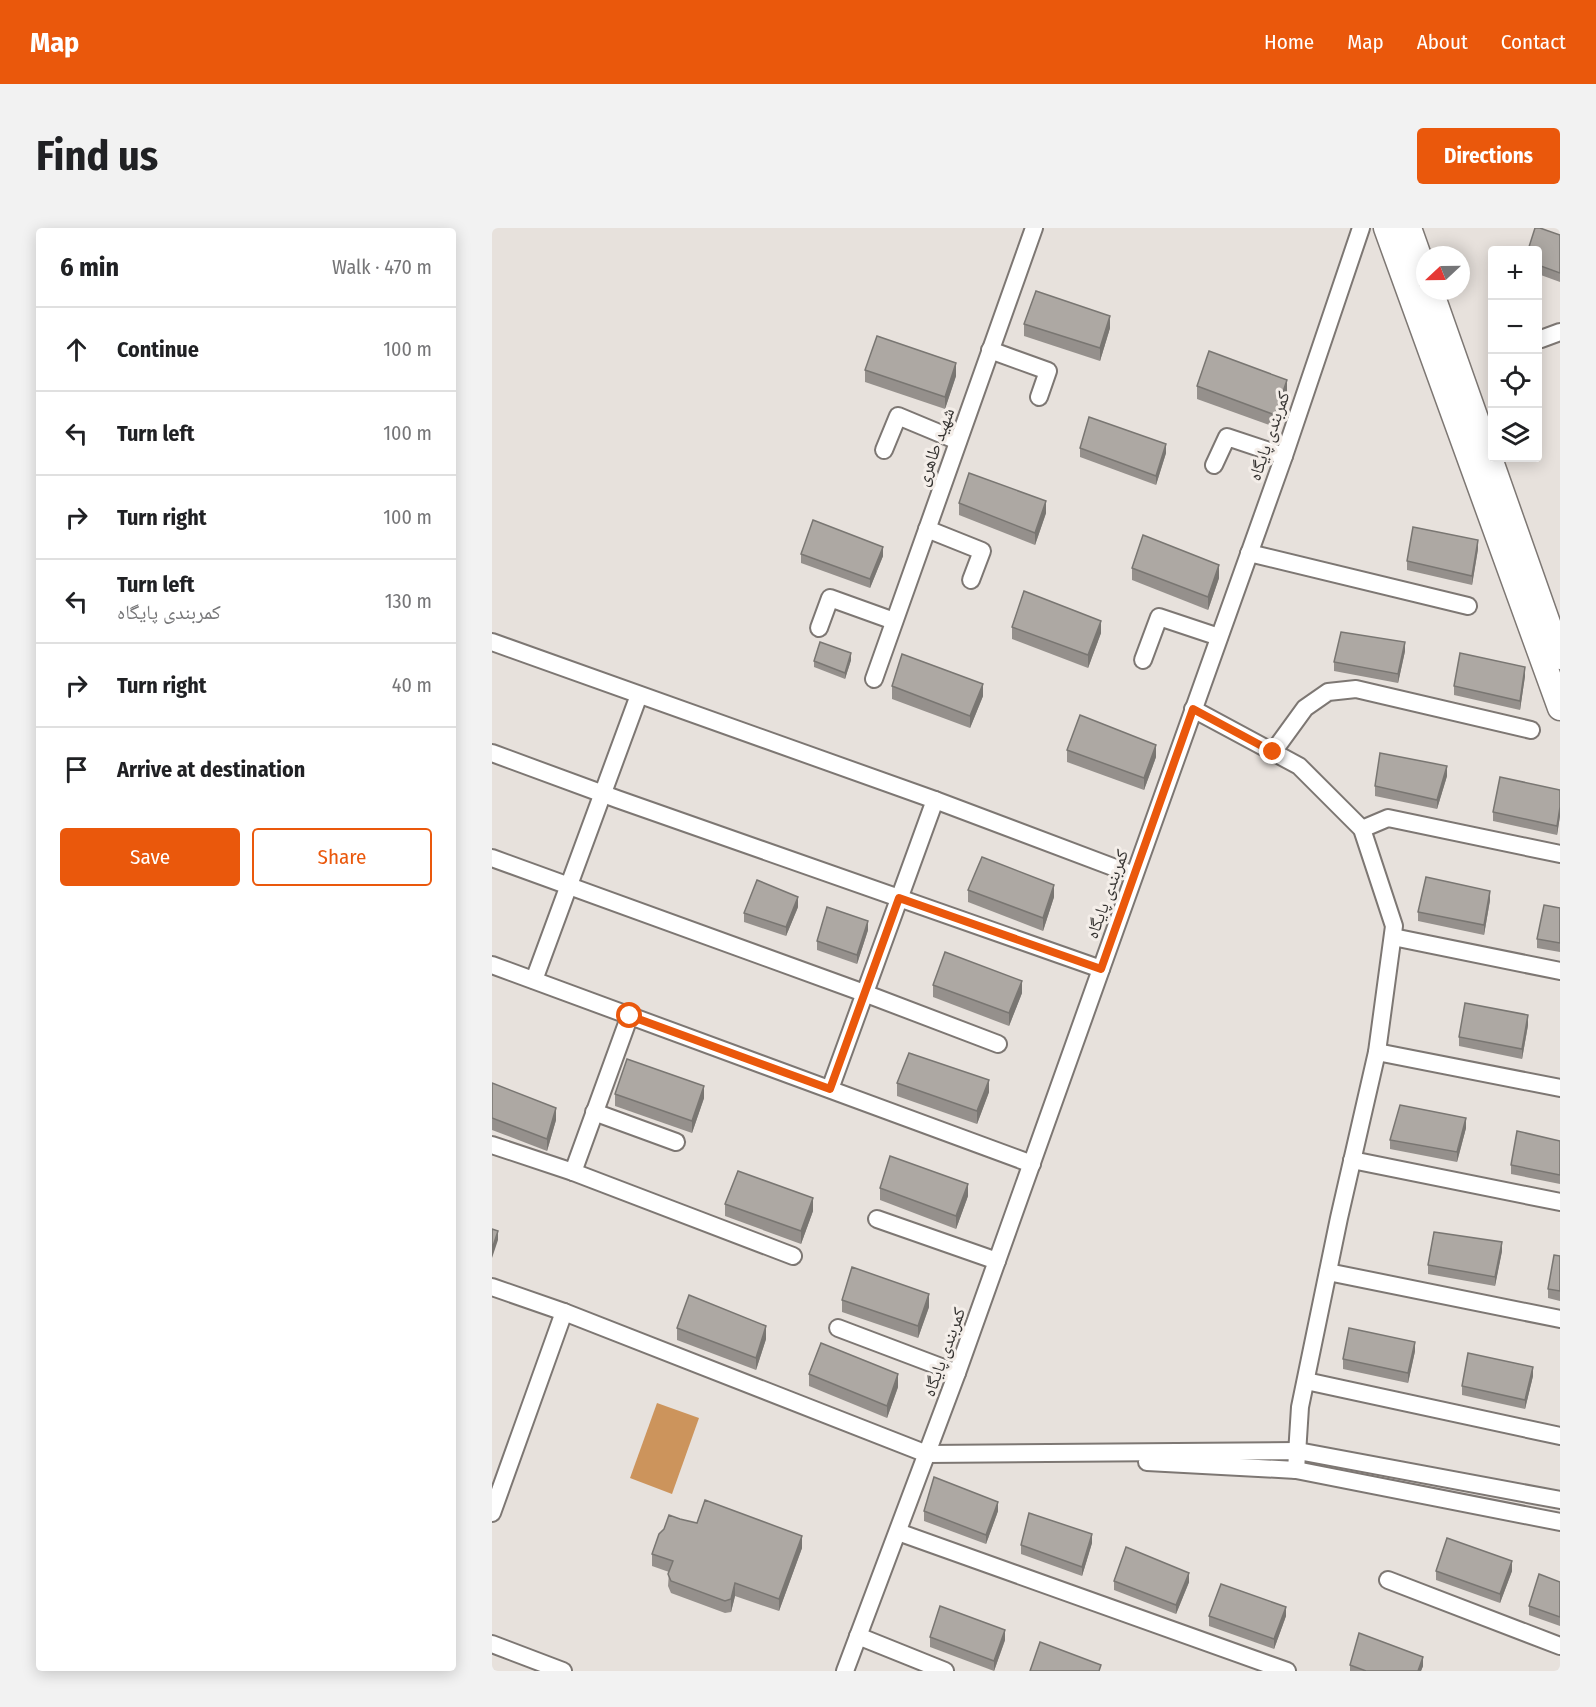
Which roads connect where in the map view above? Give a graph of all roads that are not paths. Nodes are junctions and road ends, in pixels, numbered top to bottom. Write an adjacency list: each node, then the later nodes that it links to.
1 (1034, 228): 9 (street, شهید طاهری)
2 (1361, 228): 14 (street, کمربندی پایگاه)
3 (1386, 228): 11 (street)
4 (1410, 228): 5 (street)
5 (1416, 246)
6 (1433, 300): 11 (street)
7 (1560, 332): 8 (street)
8 (1542, 339)
9 (990, 350): 10 (street); 12 (street, شهید طاهری)
10 (1039, 397)
11 (1463, 412): 24 (street); 28 (street)
12 (958, 441): 13 (street); 16 (street, شهید طاهری)
13 (884, 450)
14 (1284, 456): 15 (street); 17 (street, کمربندی پایگاه)
15 (1214, 465)
16 (927, 529): 18 (street); 20 (street, شهید طاهری)
17 (1249, 553): 19 (street); 22 (street, کمربندی پایگاه)
18 (971, 580)
19 (1468, 606)
20 (894, 621): 21 (street); 26 (street, شهید طاهری)
21 (819, 628)
22 (1219, 637): 25 (street); 29 (street, کمربندی پایگاه)
23 (492, 642): 27 (street)
24 (1560, 657)
25 (1143, 660)
26 (874, 679)
27 (639, 695): 33 (street); 34 (street)
28 (1560, 708)
29 (1193, 709): 31 (street); 38 (street, کمربندی پایگاه)
30 (1531, 730): 31 (street)
31 (1273, 752): 35 (street)
32 (492, 753): 33 (street)
33 (602, 794): 39 (street); 40 (street)
34 (935, 800): 38 (street); 40 (street)
35 (1362, 829): 36 (street); 41 (street)
36 (1560, 854)
37 (492, 858): 39 (street)
38 (1134, 875): 43 (street, کمربندی پایگاه)
39 (569, 886): 45 (street); 46 (street)
40 (899, 898): 43 (street); 46 (street)
41 (1393, 937): 44 (street); 49 (street)
42 (492, 965): 45 (street)
43 (1101, 969): 56 (street, کمربندی پایگاه)
44 (1560, 971)
45 (534, 980): 47 (street)
46 (864, 993): 48 (street); 51 (street)
47 (630, 1016): 51 (street); 52 (street)
48 (998, 1044)
49 (1377, 1052): 50 (street); 55 (street)
50 (1560, 1088)
51 (830, 1089): 56 (street)
52 (594, 1112): 53 (street); 57 (street)
53 (676, 1142)
54 (492, 1145): 57 (street)
55 (1352, 1160): 58 (street); 62 (street)
56 (1032, 1164): 61 (street, کمربندی پایگاه)
57 (573, 1172): 60 (street)
58 (1560, 1202)
59 (878, 1219): 61 (street)
60 (793, 1256)
61 (997, 1261): 67 (street, کمربندی پایگاه)
62 (1328, 1272): 65 (street); 68 (street)
63 (492, 1287): 64 (street)
64 (564, 1312): 71 (street); 74 (street)
65 (1560, 1319)
66 (838, 1329): 67 (street)
67 (957, 1373): 71 (street, کمربندی پایگاه)
68 (1306, 1381): 69 (street); 70 (street)
69 (1560, 1436)
70 (1298, 1450): 71 (street); 72 (street); 73 (street)
71 (926, 1458): 72 (street); 76 (street, کمربندی پایگاه)
72 (1296, 1470): 75 (street)
73 (1560, 1500)
74 (492, 1513)
75 (1560, 1522)
76 (898, 1532): 78 (street, کمربندی پایگاه); 84 (street)
77 (1388, 1580): 80 (street)
78 (858, 1636): 82 (street, کمربندی پایگاه); 83 (street)
79 (492, 1644): 81 (street)
80 (1560, 1646)
81 (563, 1671)
82 (845, 1671)
83 (945, 1671)
84 (1287, 1671)

